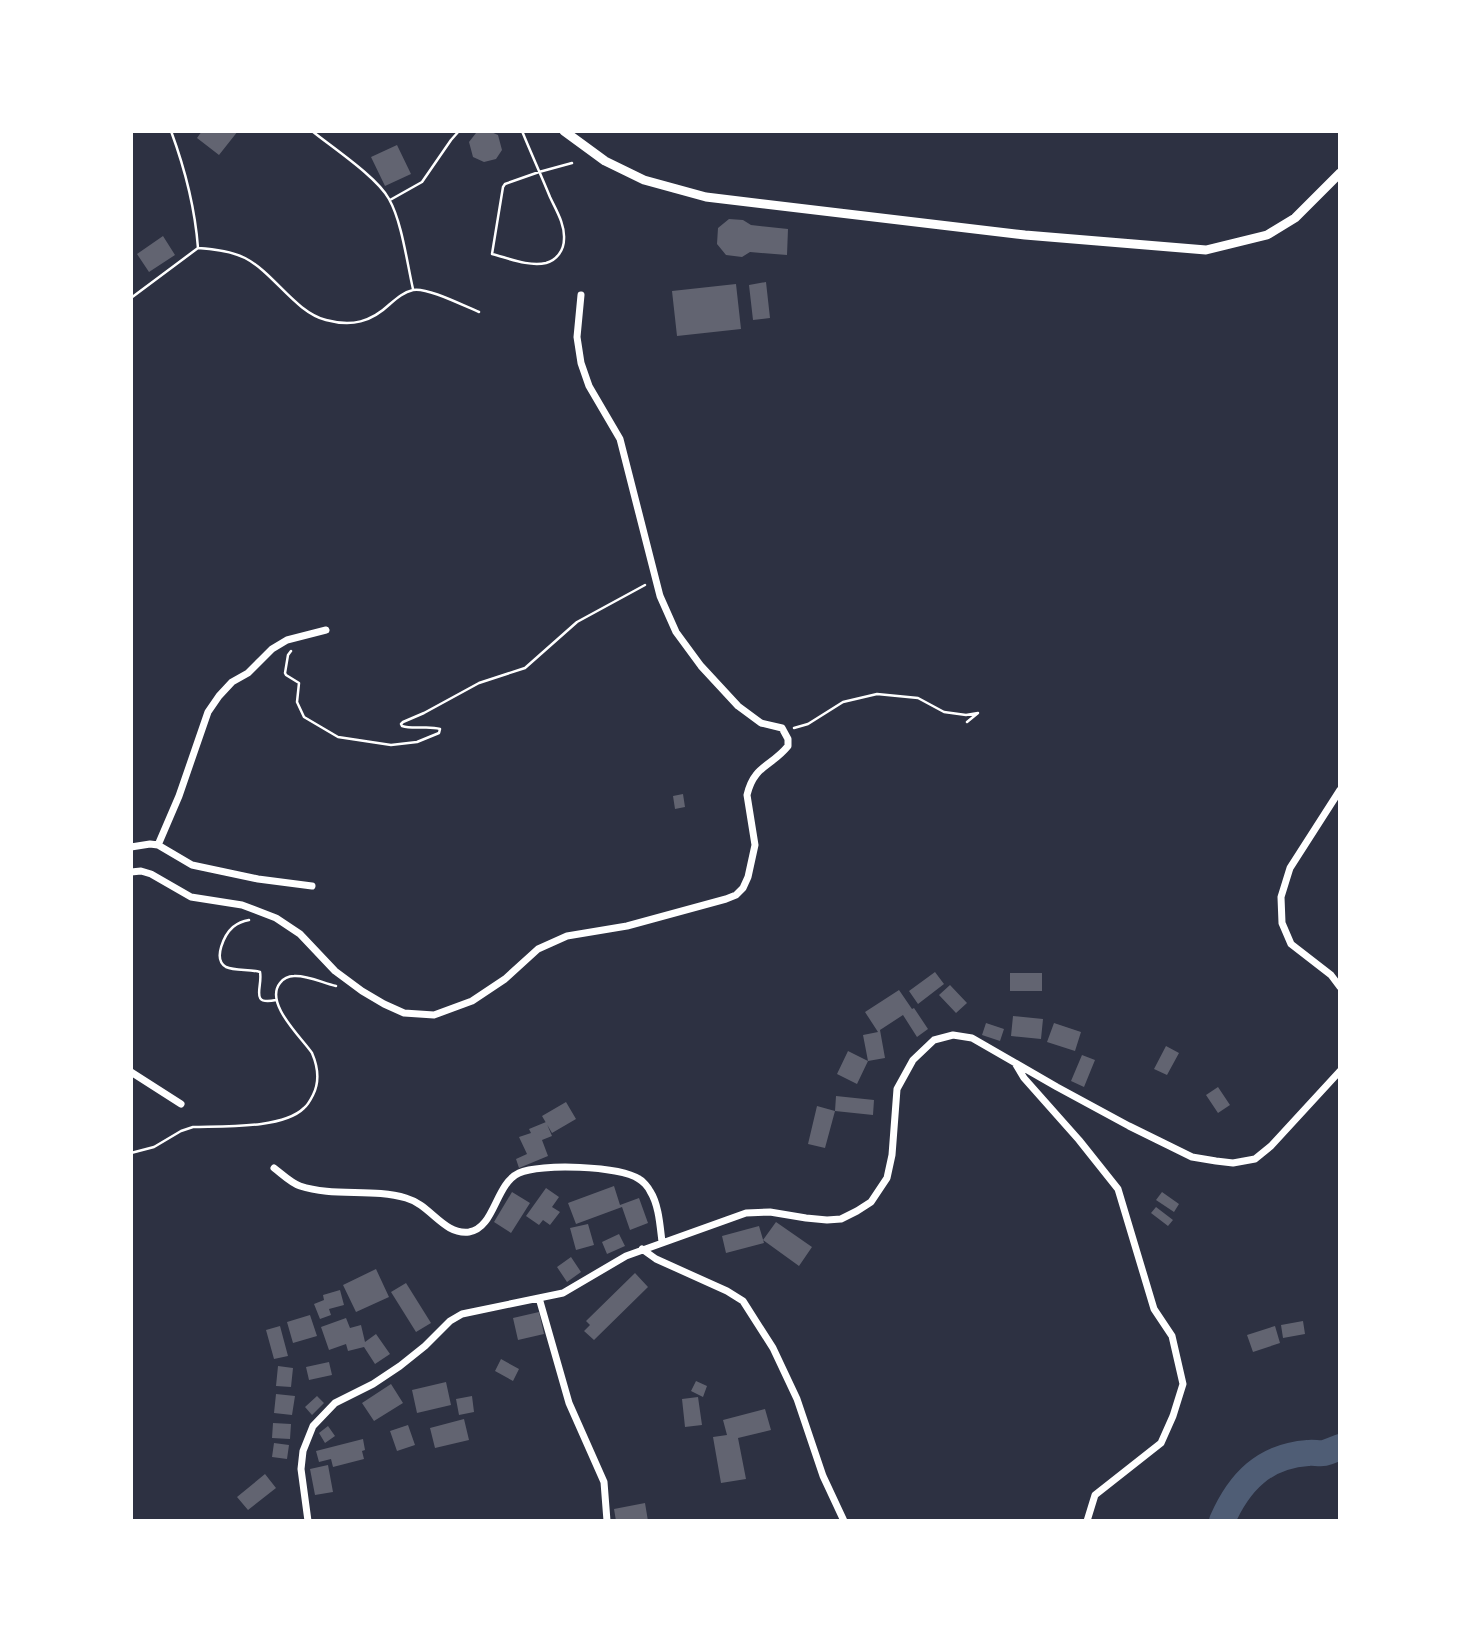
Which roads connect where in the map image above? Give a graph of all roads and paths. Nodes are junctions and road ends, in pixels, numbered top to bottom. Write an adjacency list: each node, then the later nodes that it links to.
1 (171, 131): 10 (path)
2 (312, 131): 9 (path)
3 (459, 131): 9 (path)
4 (522, 131): 7 (path)
5 (564, 131): 8 (street)
6 (572, 163): 7 (path)
7 (539, 172): 7 (path)
8 (1340, 173)
9 (390, 200): 11 (path)
10 (198, 248): 11 (path); 13 (path)
11 (413, 290): 14 (path)
12 (581, 295): 19 (street)
13 (131, 298)
14 (479, 312)
15 (644, 585): 17 (path)
16 (326, 630): 17 (street)
17 (304, 635): 21 (street)
18 (967, 722): 19 (path)
19 (785, 731): 27 (street)
20 (1340, 790): 26 (street)
21 (158, 845): 22 (street); 24 (street)
22 (131, 847)
23 (131, 872): 25 (street)
24 (312, 886)
25 (273, 917): 27 (street); 28 (path)
26 (1340, 986)
27 (362, 991): 28 (path)
28 (276, 1000): 33 (path)
29 (1015, 1062): 31 (street); 35 (street); 41 (street)
30 (131, 1072): 32 (street)
31 (1340, 1072)
32 (181, 1104)
33 (131, 1153)
34 (274, 1168): 35 (street)
35 (662, 1242): 36 (street)
36 (642, 1249): 37 (street); 40 (street)
37 (539, 1298): 38 (street); 39 (street)
38 (308, 1521)
39 (607, 1521)
40 (844, 1521)
41 (1087, 1521)

